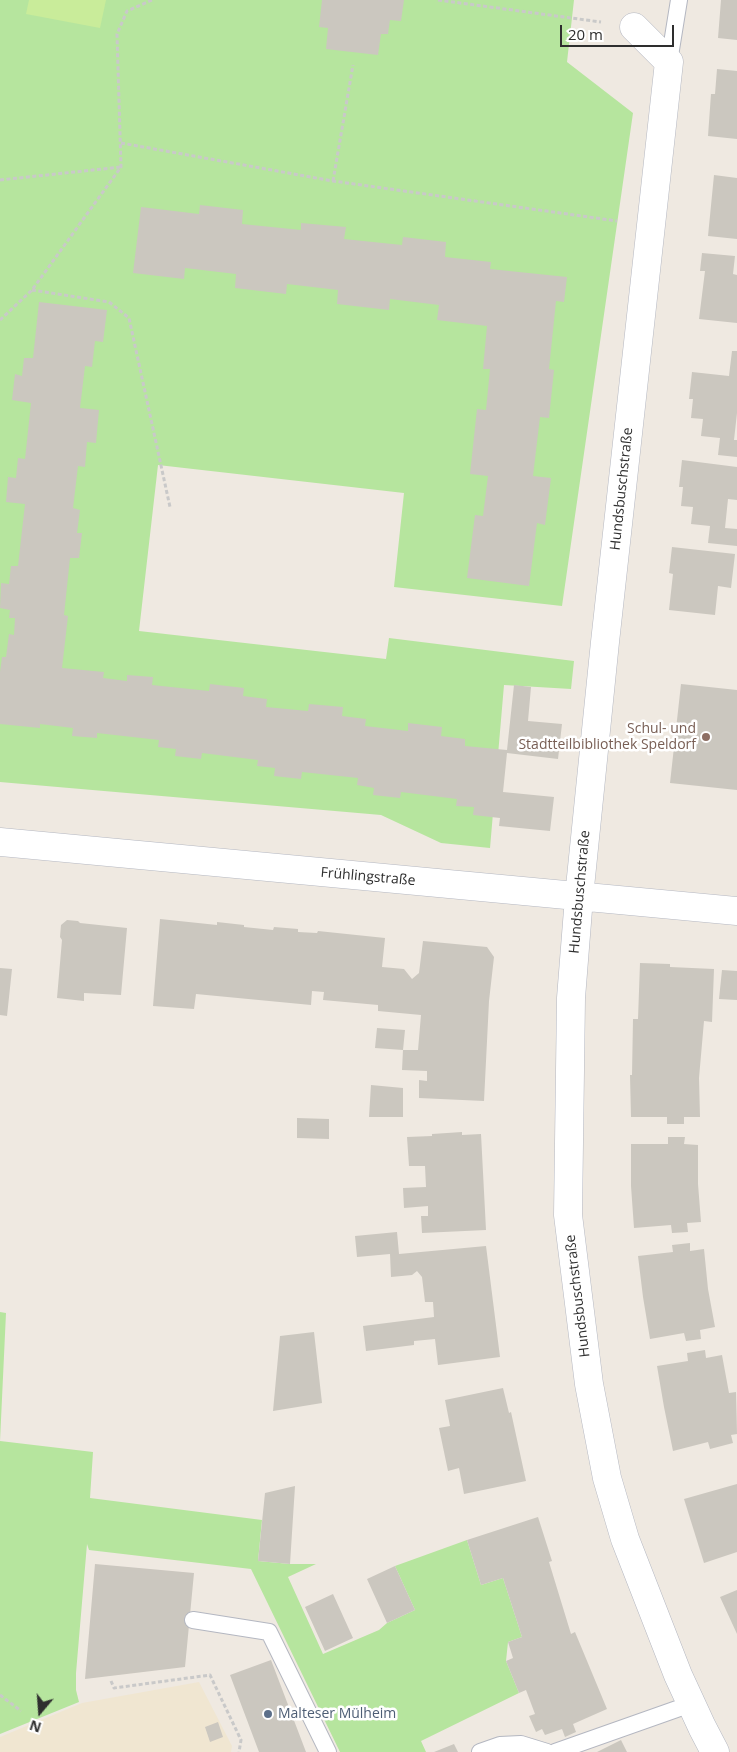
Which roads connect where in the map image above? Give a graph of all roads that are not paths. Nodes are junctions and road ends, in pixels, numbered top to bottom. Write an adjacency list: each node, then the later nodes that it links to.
1 (679, 0): 3 (lane)
2 (634, 27): 3 (street)
3 (669, 62): 5 (street, Hundsbuschstraße)
4 (0, 842): 5 (street, Frühlingstraße)
5 (579, 897): 6 (street, Frühlingstraße); 8 (street, Hundsbuschstraße)
6 (737, 911)
7 (193, 1620): 9 (lane)
8 (691, 1704): 12 (lane); 13 (street, Hundsbuschstraße)
9 (328, 1752)
10 (480, 1752): 11 (lane)
11 (546, 1752)
12 (554, 1752)
13 (715, 1752)

